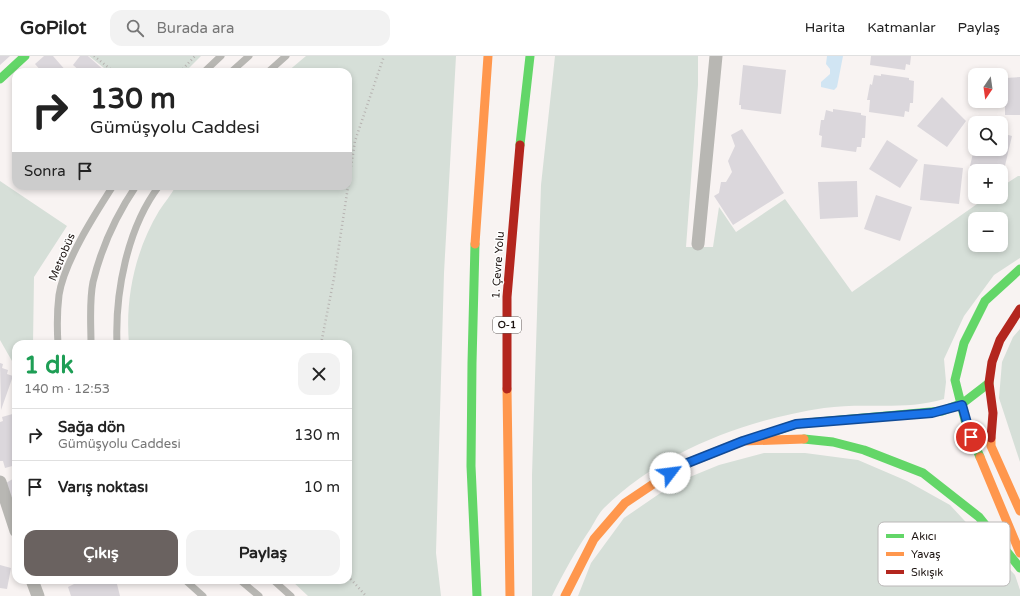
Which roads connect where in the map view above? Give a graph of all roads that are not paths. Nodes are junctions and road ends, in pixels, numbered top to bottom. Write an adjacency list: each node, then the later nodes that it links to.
1 (25, 56): 11 (main road)
2 (221, 56): 8 (lane)
3 (249, 56): 9 (lane)
4 (286, 56): 10 (lane)
5 (488, 56): 41 (main road)
6 (530, 56): 42 (main road, 1. Çevre Yolu / O-1)
7 (716, 56): 15 (street)
8 (208, 68)
9 (236, 68)
10 (272, 68)
11 (0, 79)
12 (111, 190): 18 (lane, Metrobüs)
13 (134, 190): 19 (lane)
14 (157, 190): 20 (lane)
15 (698, 244)
16 (1020, 268): 22 (main road)
17 (1020, 309): 21 (main road)
18 (58, 340)
19 (91, 340)
20 (117, 340)
21 (989, 383): 22 (main road); 25 (main road)
22 (962, 405): 23 (main road); 28 (main road)
23 (743, 441): 27 (main road); 43 (main road)
24 (0, 482): 26 (street)
25 (1020, 511)
26 (12, 519)
27 (983, 522)
28 (1007, 522)
29 (1010, 530): 30 (main road)
30 (1020, 553)
31 (1010, 556): 32 (main road)
32 (1020, 568)
33 (34, 584): 37 (street)
34 (190, 584): 38 (lane)
35 (245, 584): 39 (lane)
36 (278, 584): 40 (lane)
37 (38, 596)
38 (203, 596)
39 (259, 596)
40 (291, 596)
41 (477, 596)
42 (510, 596)
43 (565, 596)

